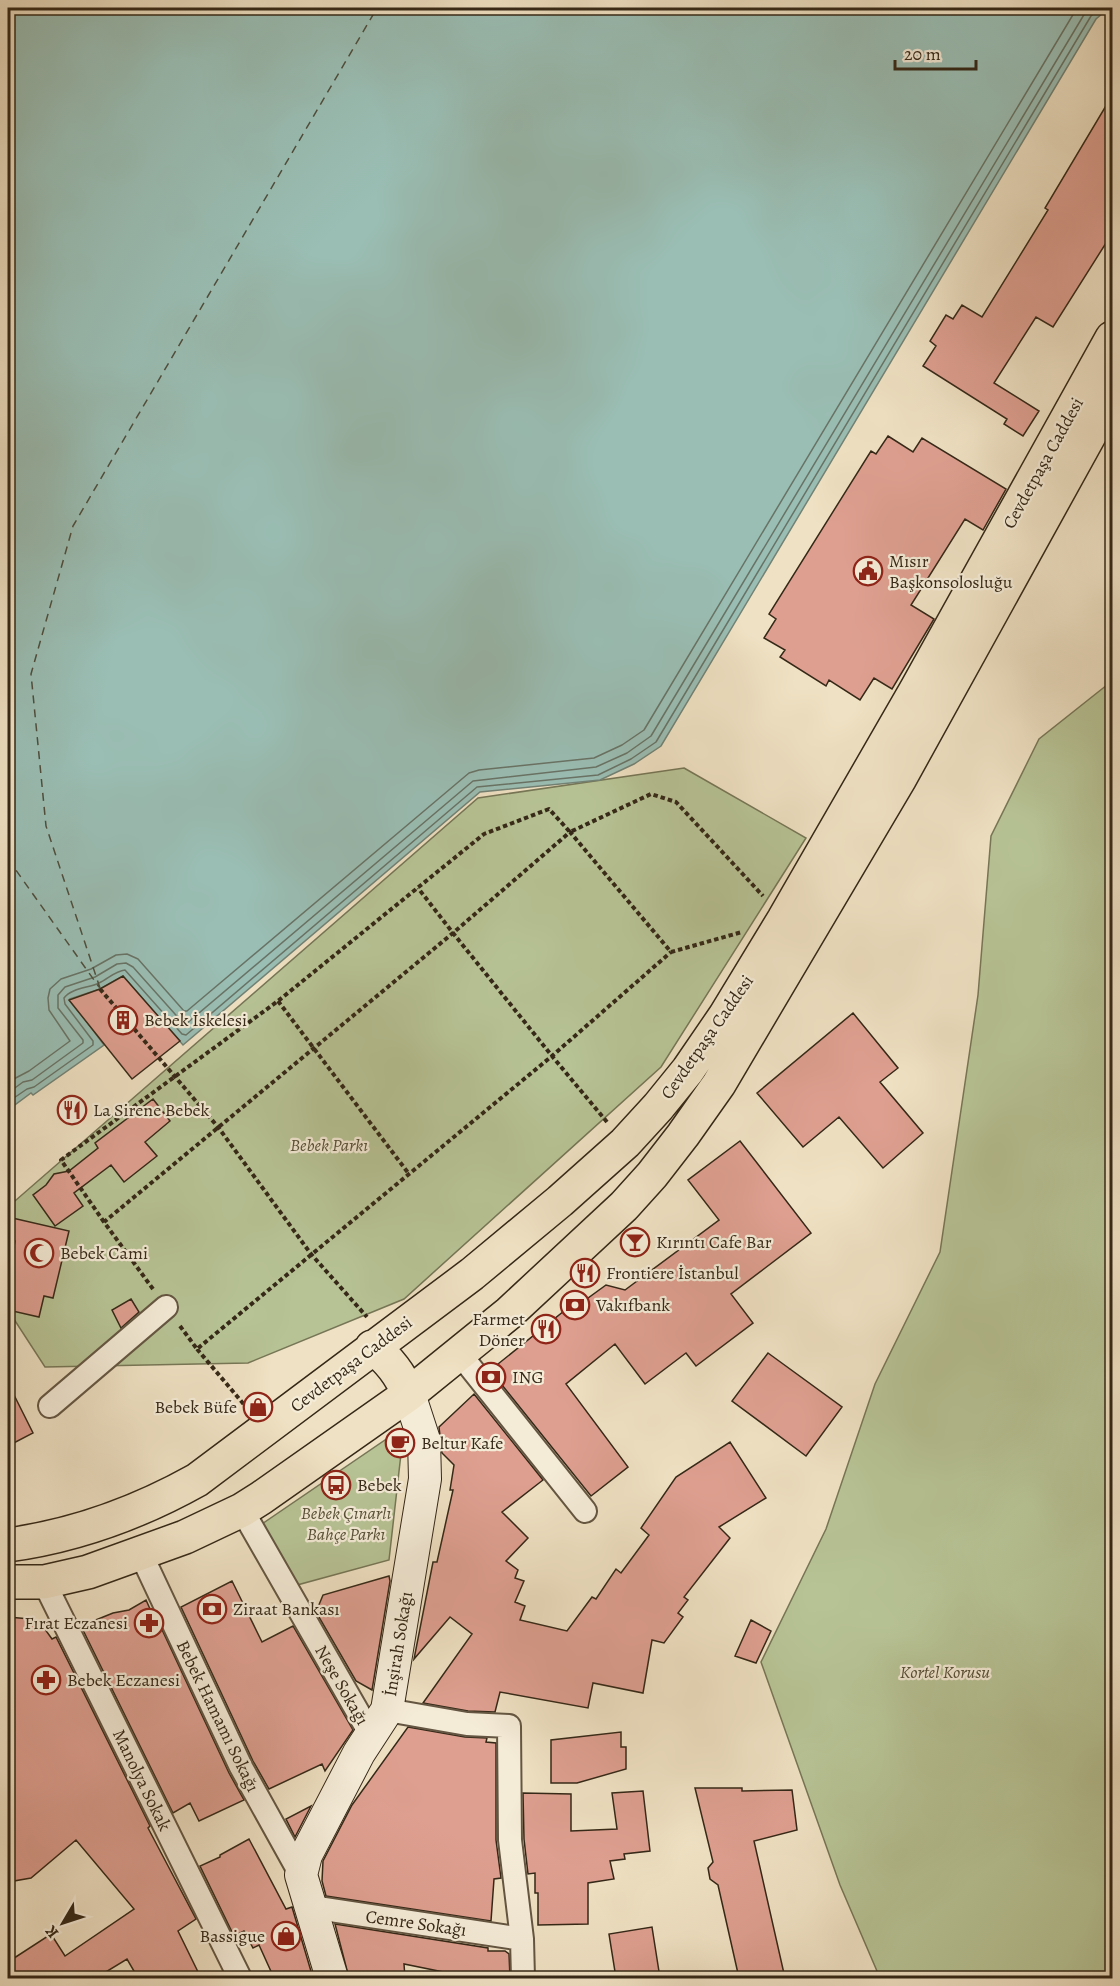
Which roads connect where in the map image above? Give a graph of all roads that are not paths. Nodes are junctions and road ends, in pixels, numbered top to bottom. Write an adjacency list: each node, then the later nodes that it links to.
1 (1113, 338): 3 (main road, Cevdetpaşa Caddesi)
2 (1113, 394): 5 (main road, Cevdetpaşa Caddesi)
3 (472, 1274): 5 (main road); 6 (main road, Cevdetpaşa Caddesi)
4 (166, 1307): 9 (street)
5 (509, 1313): 7 (main road, Cevdetpaşa Caddesi)
6 (379, 1342): 8 (main road); 10 (main road, Cevdetpaşa Caddesi)
7 (459, 1353): 8 (main road, Cevdetpaşa Caddesi); 12 (street)
8 (409, 1394): 11 (main road, Cevdetpaşa Caddesi); 18 (street, İnşirah Sokağı)
9 (50, 1406)
10 (231, 1455): 11 (main road); 13 (main road, Cevdetpaşa Caddesi)
11 (251, 1504): 15 (main road, Cevdetpaşa Caddesi); 18 (street, Neşe Sokağı)
12 (585, 1511)
13 (128, 1513): 14 (main road, Cevdetpaşa Caddesi); 15 (main road)
14 (8, 1545)
15 (141, 1554): 17 (main road, Cevdetpaşa Caddesi); 19 (street, Bebek Hamamı Sokağı)
16 (8, 1582): 17 (main road, Cevdetpaşa Caddesi)
17 (44, 1582): 22 (street, Manolya Sokak)
18 (379, 1722): 19 (street, İnşirah Sokağı); 21 (street)
19 (301, 1875): 20 (street)
20 (310, 1907): 21 (street, Cemre Sokağı); 23 (street)
21 (522, 1939): 24 (street)
22 (240, 1978)
23 (332, 1978)
24 (524, 1978)

